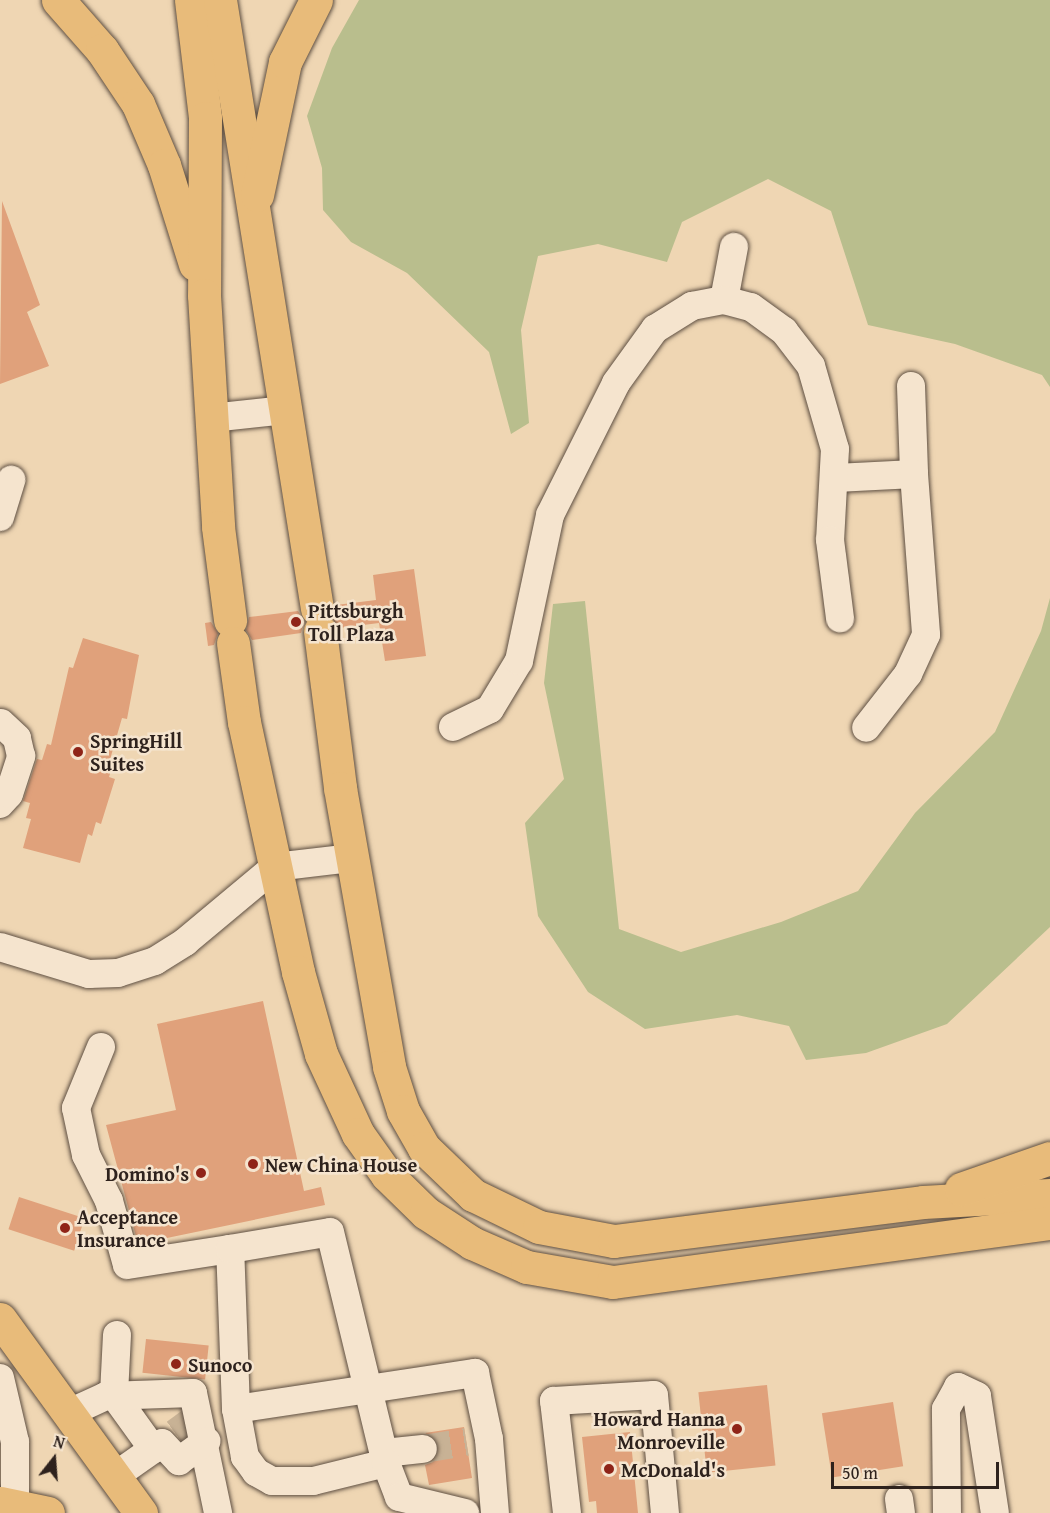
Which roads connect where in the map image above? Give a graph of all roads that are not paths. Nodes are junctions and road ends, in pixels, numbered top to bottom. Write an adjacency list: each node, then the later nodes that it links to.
1 (58, 0): 7 (main road)
2 (191, 0): 7 (main road)
3 (220, 0): 5 (main road)
4 (316, 0): 5 (main road)
5 (253, 220): 10 (main road)
6 (734, 247): 8 (street)
7 (204, 295): 11 (main road)
8 (724, 300): 13 (street); 18 (street)
9 (911, 386): 12 (street)
10 (286, 410): 11 (street); 21 (main road)
11 (211, 418): 22 (main road)
12 (914, 474): 13 (street); 19 (street)
13 (836, 478): 16 (street)
14 (11, 480): 15 (street)
15 (0, 517)
16 (840, 618)
17 (1, 723): 20 (street)
18 (453, 727)
19 (866, 728)
20 (0, 804)
21 (352, 858): 22 (street); 27 (main road)
22 (275, 867): 23 (street); 29 (main road)
23 (0, 947)
24 (101, 1047): 31 (street)
25 (1050, 1158): 27 (main road)
26 (1050, 1195): 27 (main road)
27 (922, 1202)
28 (1050, 1223): 29 (main road)
29 (932, 1242): 30 (main road)
30 (1050, 1245)
31 (230, 1249): 35 (street); 36 (street)
32 (0, 1319): 37 (main road)
33 (117, 1335): 38 (street)
34 (0, 1378): 42 (street)
35 (371, 1389): 36 (street); 40 (street); 47 (street)
36 (236, 1409): 40 (street)
37 (69, 1413): 38 (street); 41 (main road)
38 (162, 1422): 41 (street); 45 (street)
39 (423, 1449): 40 (street)
40 (385, 1458): 46 (street)
41 (115, 1476): 44 (main road)
42 (8, 1505): 43 (main road)
43 (48, 1513)
44 (141, 1513)
45 (218, 1513)
46 (465, 1513)
47 (495, 1513)
48 (567, 1513): 49 (street)
49 (665, 1513)
50 (947, 1513): 51 (street)
51 (995, 1513)

